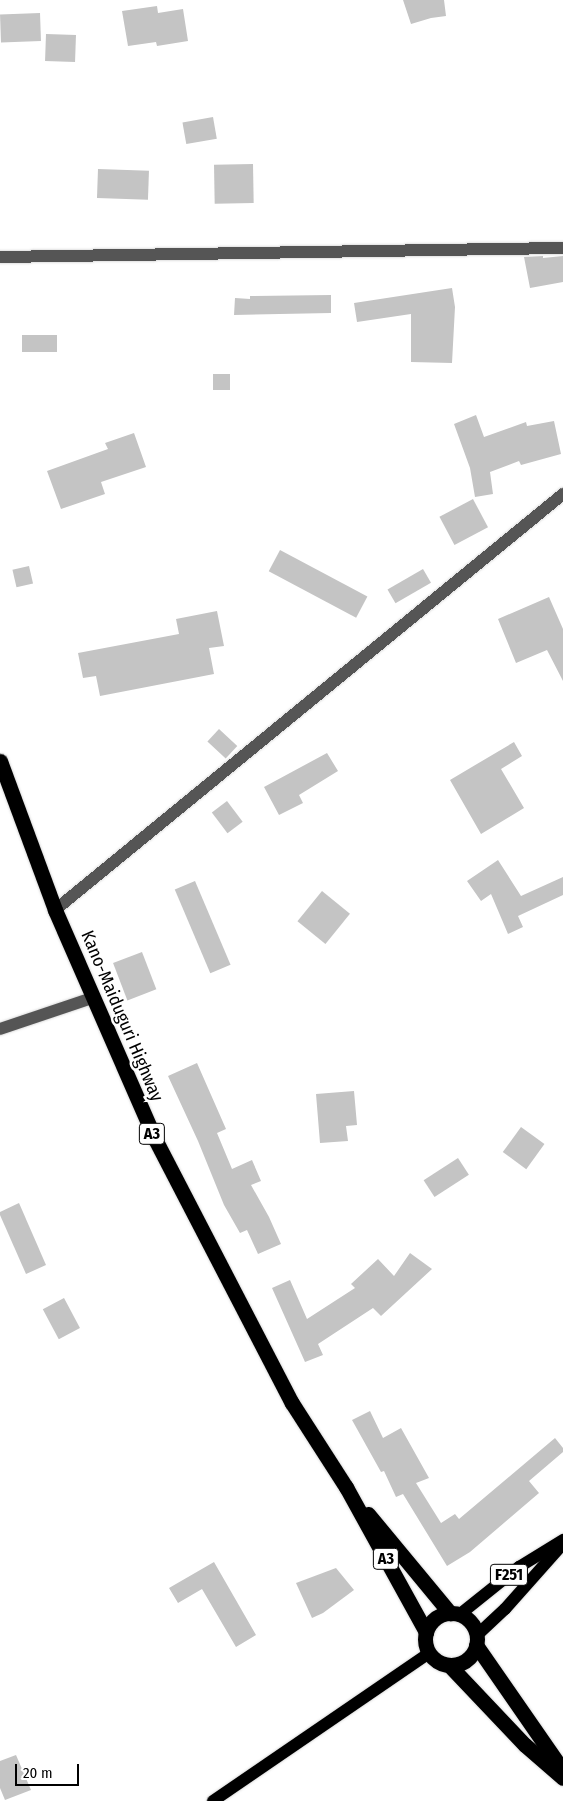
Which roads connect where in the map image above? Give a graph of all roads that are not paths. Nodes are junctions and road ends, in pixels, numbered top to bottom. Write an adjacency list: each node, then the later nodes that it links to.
1 (563, 248): 2 (street)
2 (0, 257)
3 (563, 494): 5 (street)
4 (0, 761): 5 (highway, Kano-Maiduguri Highway / A3)
5 (56, 910): 6 (highway, Kano-Maiduguri Highway / A3)
6 (92, 998): 7 (street); 8 (highway, Kano-Maiduguri Highway / A3)
7 (0, 1029)
8 (346, 1487): 10 (highway, Kano-Maiduguri Highway / A3); 11 (highway, Kano-Maiduguri Highway / A3)
9 (563, 1542): 10 (main road, F251); 12 (main road, F251)
10 (455, 1614): 11 (highway); 12 (highway, A3)
11 (426, 1632): 13 (highway, A3)
12 (476, 1640): 14 (highway); 15 (highway, A3)
13 (429, 1653): 14 (highway); 17 (main road)
14 (450, 1665): 16 (highway)
15 (563, 1770)
16 (563, 1778)
17 (213, 1801)

